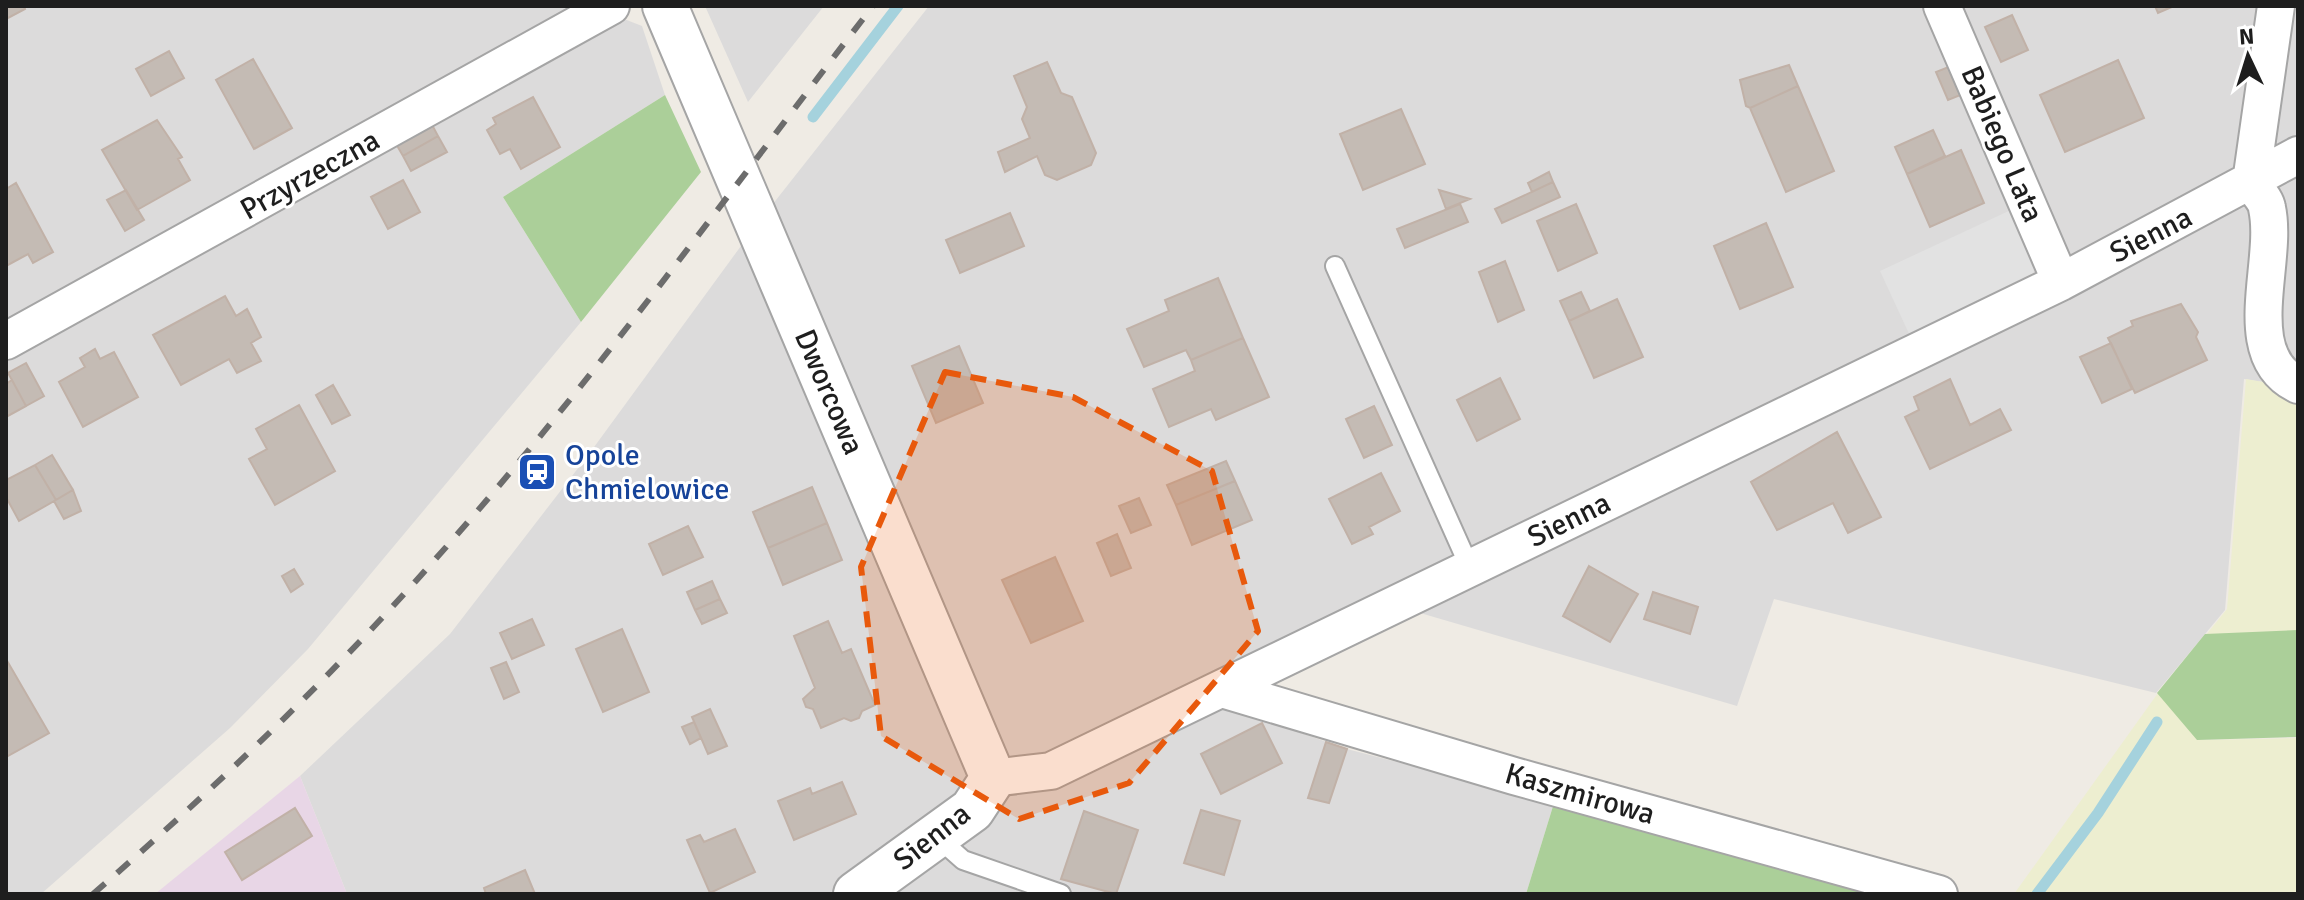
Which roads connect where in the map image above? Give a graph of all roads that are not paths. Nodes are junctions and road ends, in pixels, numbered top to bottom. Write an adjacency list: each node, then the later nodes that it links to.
1 (611, 6): 9 (street, Przyrzeczna)
2 (665, 6): 13 (street, Dworcowa)
3 (1942, 6): 8 (street, Babiego Lata)
4 (2276, 6): 6 (street)
5 (2298, 155): 6 (street, Sienna)
6 (2251, 182): 8 (street, Sienna); 10 (street)
7 (1335, 266): 11 (lane)
8 (2061, 282): 11 (street, Sienna)
9 (6, 341)
10 (2298, 385)
11 (1470, 568): 12 (street, Sienna)
12 (1222, 689): 13 (street, Sienna); 17 (street, Kaszmirowa)
13 (993, 778): 14 (street, Sienna)
14 (937, 837): 15 (street, Sienna); 16 (lane)
15 (856, 894)
16 (1061, 894)
17 (1939, 894)

